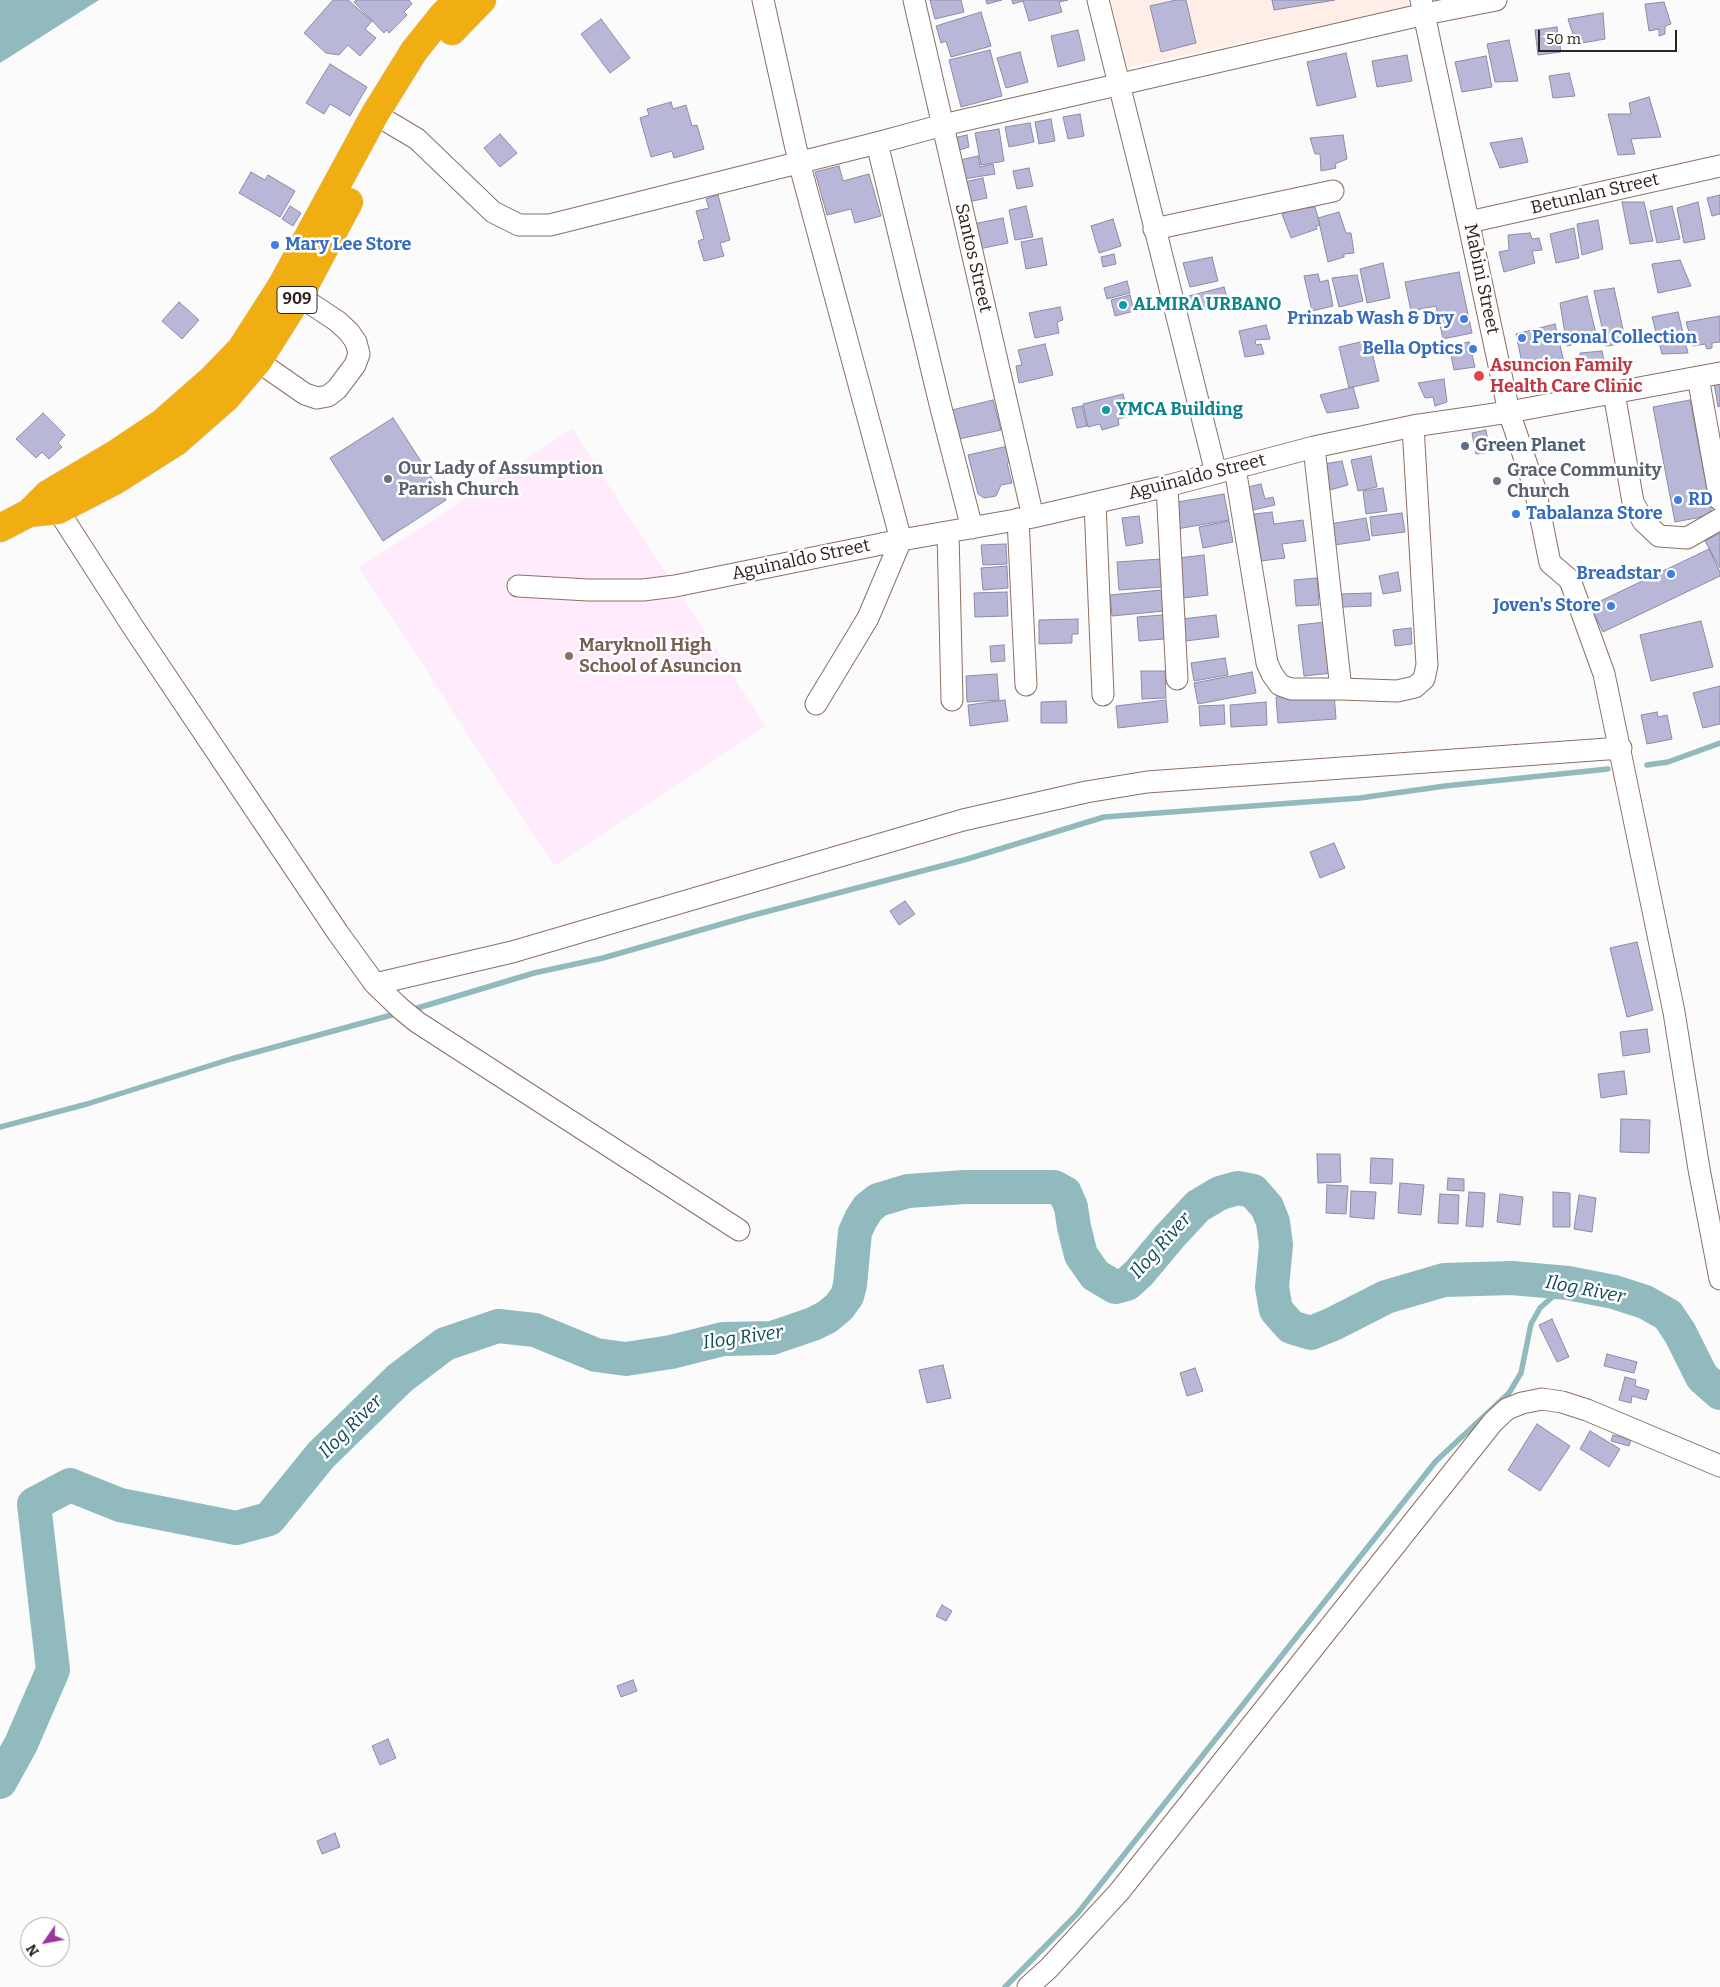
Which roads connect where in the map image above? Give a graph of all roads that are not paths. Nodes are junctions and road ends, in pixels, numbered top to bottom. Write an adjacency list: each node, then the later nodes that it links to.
1 (482, 0): 7 (highway, 909)
2 (763, 0): 12 (street)
3 (914, 0): 10 (street, Santos Street)
4 (1098, 0): 8 (street)
5 (1496, 0): 6 (street)
6 (1423, 7): 8 (street); 15 (street, Mabini Street)
7 (451, 15): 9 (highway, 909)
8 (1117, 84): 10 (street); 16 (street)
9 (382, 119): 12 (street); 17 (highway, 909)
10 (943, 125): 11 (street); 30 (street, Santos Street)
11 (877, 143): 12 (street); 33 (street)
12 (799, 162): 35 (street)
13 (1720, 166): 15 (street, Betunlan Street)
14 (1333, 191): 16 (street)
15 (1469, 222): 22 (street, Mabini Street)
16 (1154, 229): 25 (street)
17 (291, 291): 18 (highway, 909); 18 (street)
18 (249, 355): 29 (highway, 909)
19 (1720, 373): 20 (street, Aguinaldo Street)
20 (1698, 377): 21 (street, Aguinaldo Street); 27 (street)
21 (1614, 393): 22 (street, Aguinaldo Street); 31 (street)
22 (1509, 412): 23 (street, Aguinaldo Street); 43 (street, Mabini Street)
23 (1413, 426): 24 (street, Aguinaldo Street); 39 (street)
24 (1314, 447): 25 (street, Aguinaldo Street); 39 (street)
25 (1225, 470): 26 (street, Aguinaldo Street); 39 (street)
26 (1167, 486): 28 (street, Aguinaldo Street); 37 (street)
27 (1720, 500)
28 (1095, 503): 30 (street, Aguinaldo Street); 40 (street)
29 (45, 506): 32 (highway, 909); 44 (street)
30 (1025, 518): 33 (street, Aguinaldo Street); 38 (street, Santos Street)
31 (1720, 519)
32 (0, 528)
33 (972, 528): 34 (street, Aguinaldo Street)
34 (948, 532): 35 (street, Aguinaldo Street); 41 (street)
35 (901, 540): 36 (street, Aguinaldo Street); 42 (street)
36 (518, 586)
37 (1177, 679)
38 (1026, 685)
39 (1341, 689)
40 (1103, 695)
41 (952, 700)
42 (816, 704)
43 (1621, 748): 44 (street); 46 (street, Mabini Street)
44 (375, 984): 45 (street)
45 (739, 1230)
46 (1720, 1279)
47 (1720, 1466): 48 (street)
48 (1028, 1987)

